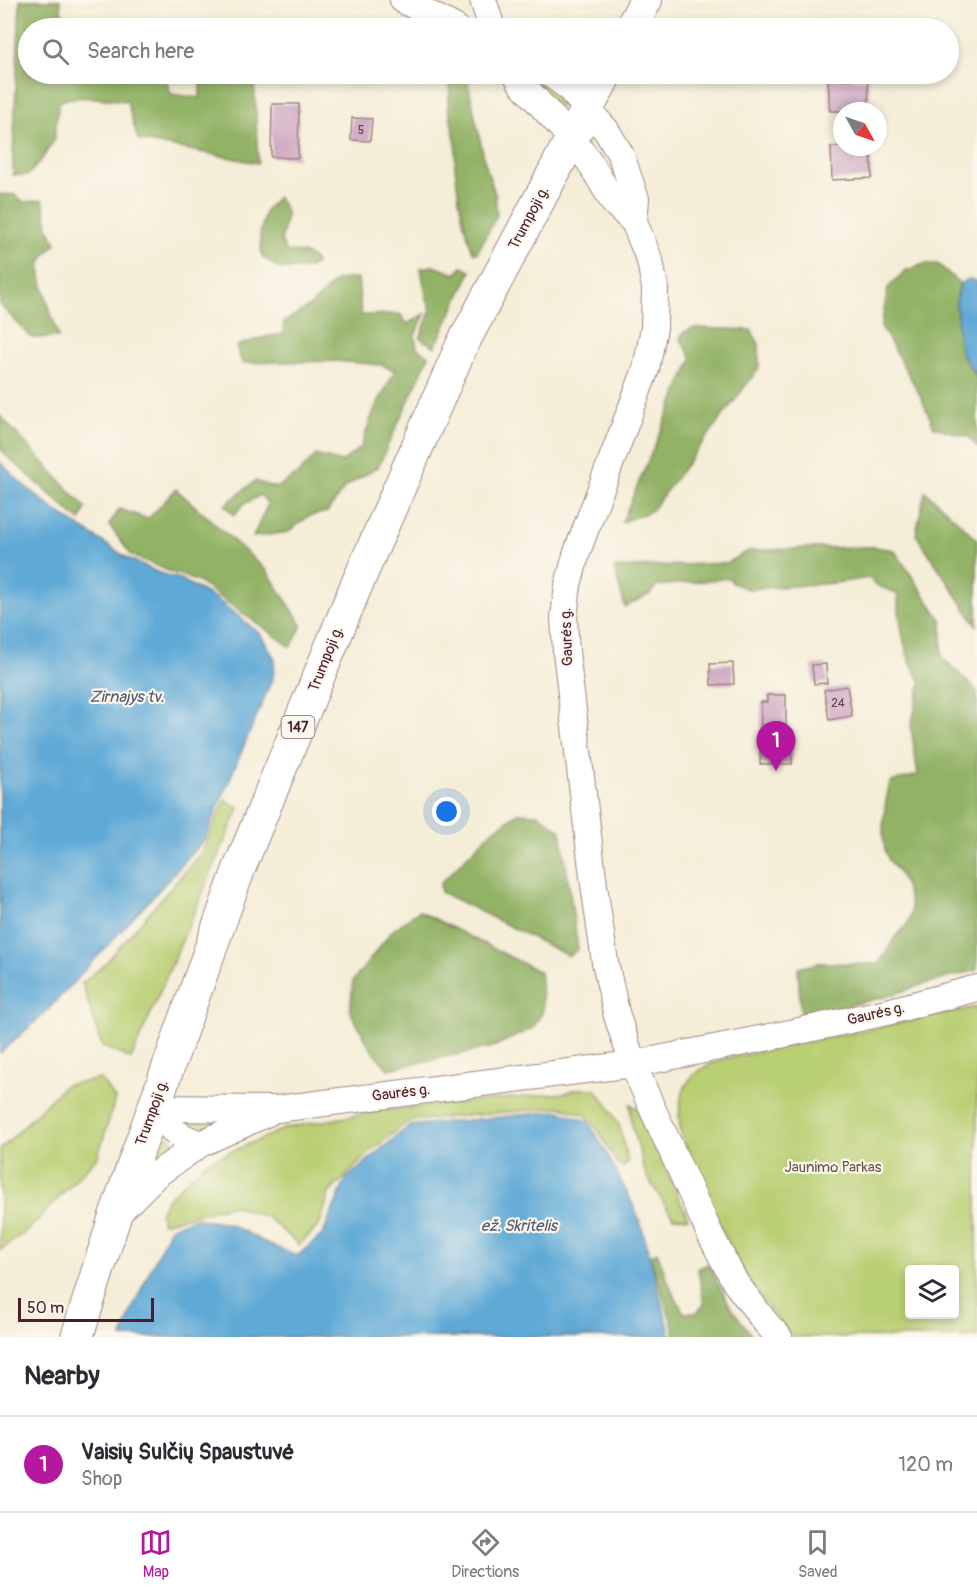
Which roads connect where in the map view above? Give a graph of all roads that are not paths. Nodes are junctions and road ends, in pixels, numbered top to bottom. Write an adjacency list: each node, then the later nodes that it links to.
1 (403, 0): 3 (street)
2 (483, 0): 4 (street)
3 (437, 18)
4 (489, 18)
5 (522, 84): 9 (street, Gaurės g.)
6 (564, 84): 8 (street, Gaurės g.)
7 (601, 84): 8 (main road, Trumpoji g. / 147)
8 (587, 109): 9 (main road, Trumpoji g. / 147); 10 (street, Gaurės g.)
9 (572, 138): 10 (street, Gaurės g.); 13 (main road, Trumpoji g. / 147)
10 (634, 222): 12 (street, Gaurės g.)
11 (977, 988): 12 (street, Gaurės g.)
12 (633, 1064): 14 (street, Gaurės g.); 18 (street, Gaurės g.)
13 (153, 1108): 14 (street, Gaurės g.); 15 (street); 16 (main road, Trumpoji g. / 147)
14 (277, 1109): 15 (street, Gaurės g.)
15 (200, 1144): 16 (street, Gaurės g.)
16 (115, 1216): 17 (main road, Trumpoji g. / 147)
17 (77, 1337)
18 (779, 1337)

